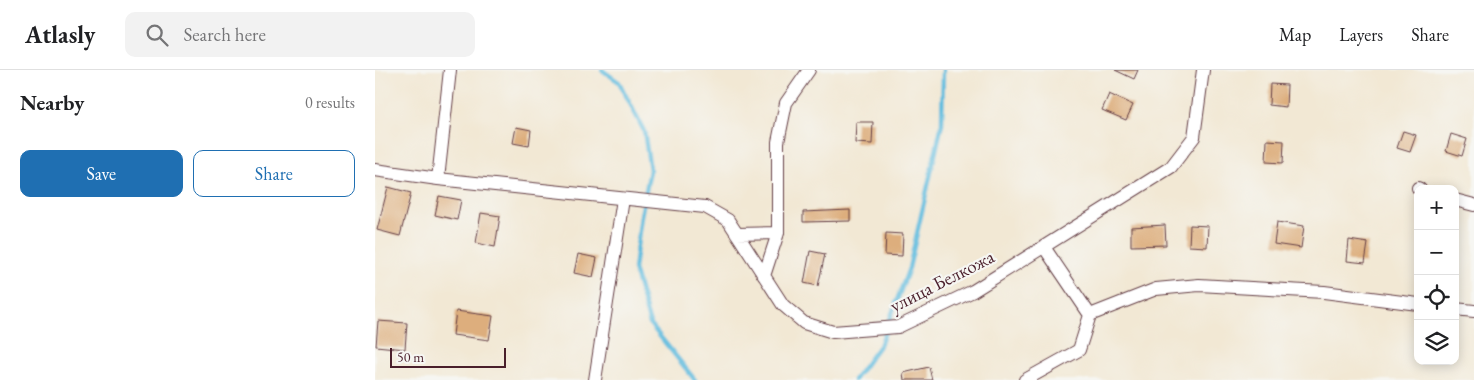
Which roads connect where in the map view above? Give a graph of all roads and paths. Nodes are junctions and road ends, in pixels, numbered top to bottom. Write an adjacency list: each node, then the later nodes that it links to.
1 (450, 70): 5 (street)
2 (809, 70): 9 (street)
3 (1203, 70): 11 (street, улица Белкожа)
4 (375, 170): 5 (street, улица Белкожа)
5 (438, 179): 6 (street, улица Белкожа)
6 (623, 199): 10 (street, улица Белкожа); 17 (street)
7 (1459, 201): 8 (street)
8 (1474, 206)
9 (778, 233): 10 (street); 12 (street)
10 (737, 234): 12 (street, улица Белкожа)
11 (1044, 247): 12 (street, улица Белкожа); 16 (street)
12 (764, 276)
13 (1414, 303): 16 (street)
14 (1459, 309): 15 (street)
15 (1474, 311)
16 (1090, 315): 18 (street)
17 (595, 380)
18 (1025, 380)

